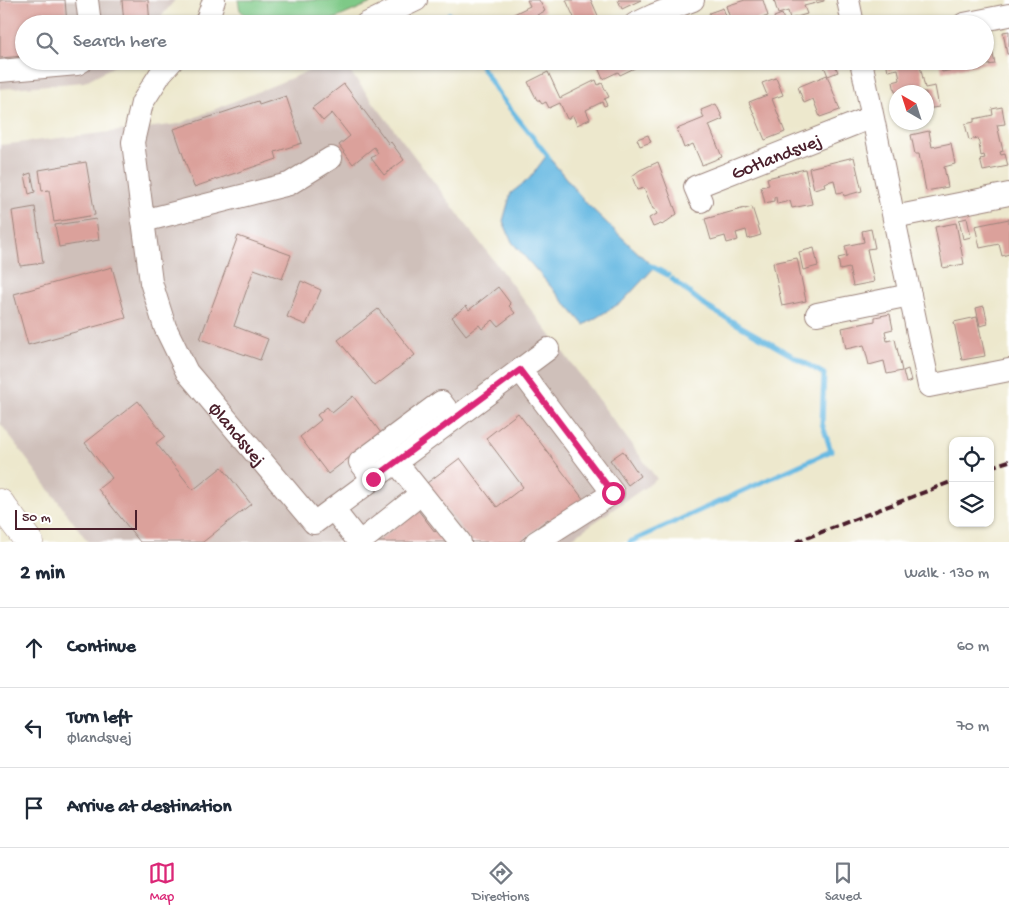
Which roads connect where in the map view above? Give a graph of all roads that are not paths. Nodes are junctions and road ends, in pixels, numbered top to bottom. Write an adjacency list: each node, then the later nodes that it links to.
1 (88, 0): 5 (street)
2 (416, 0): 6 (street)
3 (692, 0): 7 (street)
4 (848, 0): 8 (street)
5 (89, 15)
6 (385, 15)
7 (654, 15)
8 (851, 15)
9 (1009, 15): 10 (street)
10 (994, 18)
11 (15, 70): 14 (street)
12 (164, 70): 20 (street, Ølandsvej)
13 (863, 70): 15 (street)
14 (0, 71)
15 (872, 117): 18 (street, Gotlandsvej); 19 (street)
16 (331, 158): 20 (street)
17 (1009, 194): 19 (street)
18 (701, 201)
19 (894, 217): 21 (street)
20 (143, 221): 31 (street, Ølandsvej)
21 (910, 295): 22 (street); 25 (street)
22 (817, 314)
23 (548, 349): 24 (street, Ølandsvej)
24 (520, 370): 26 (street, Ølandsvej); 35 (street)
25 (1009, 370)
26 (454, 419): 27 (street, Ølandsvej); 28 (street)
27 (396, 462): 28 (street, Ølandsvej); 34 (street)
28 (373, 479): 31 (street, Ølandsvej)
29 (412, 501): 33 (street)
30 (0, 503): 32 (main road)
31 (333, 509): 33 (street)
32 (29, 542)
33 (359, 542)
34 (460, 542)
35 (536, 542)

